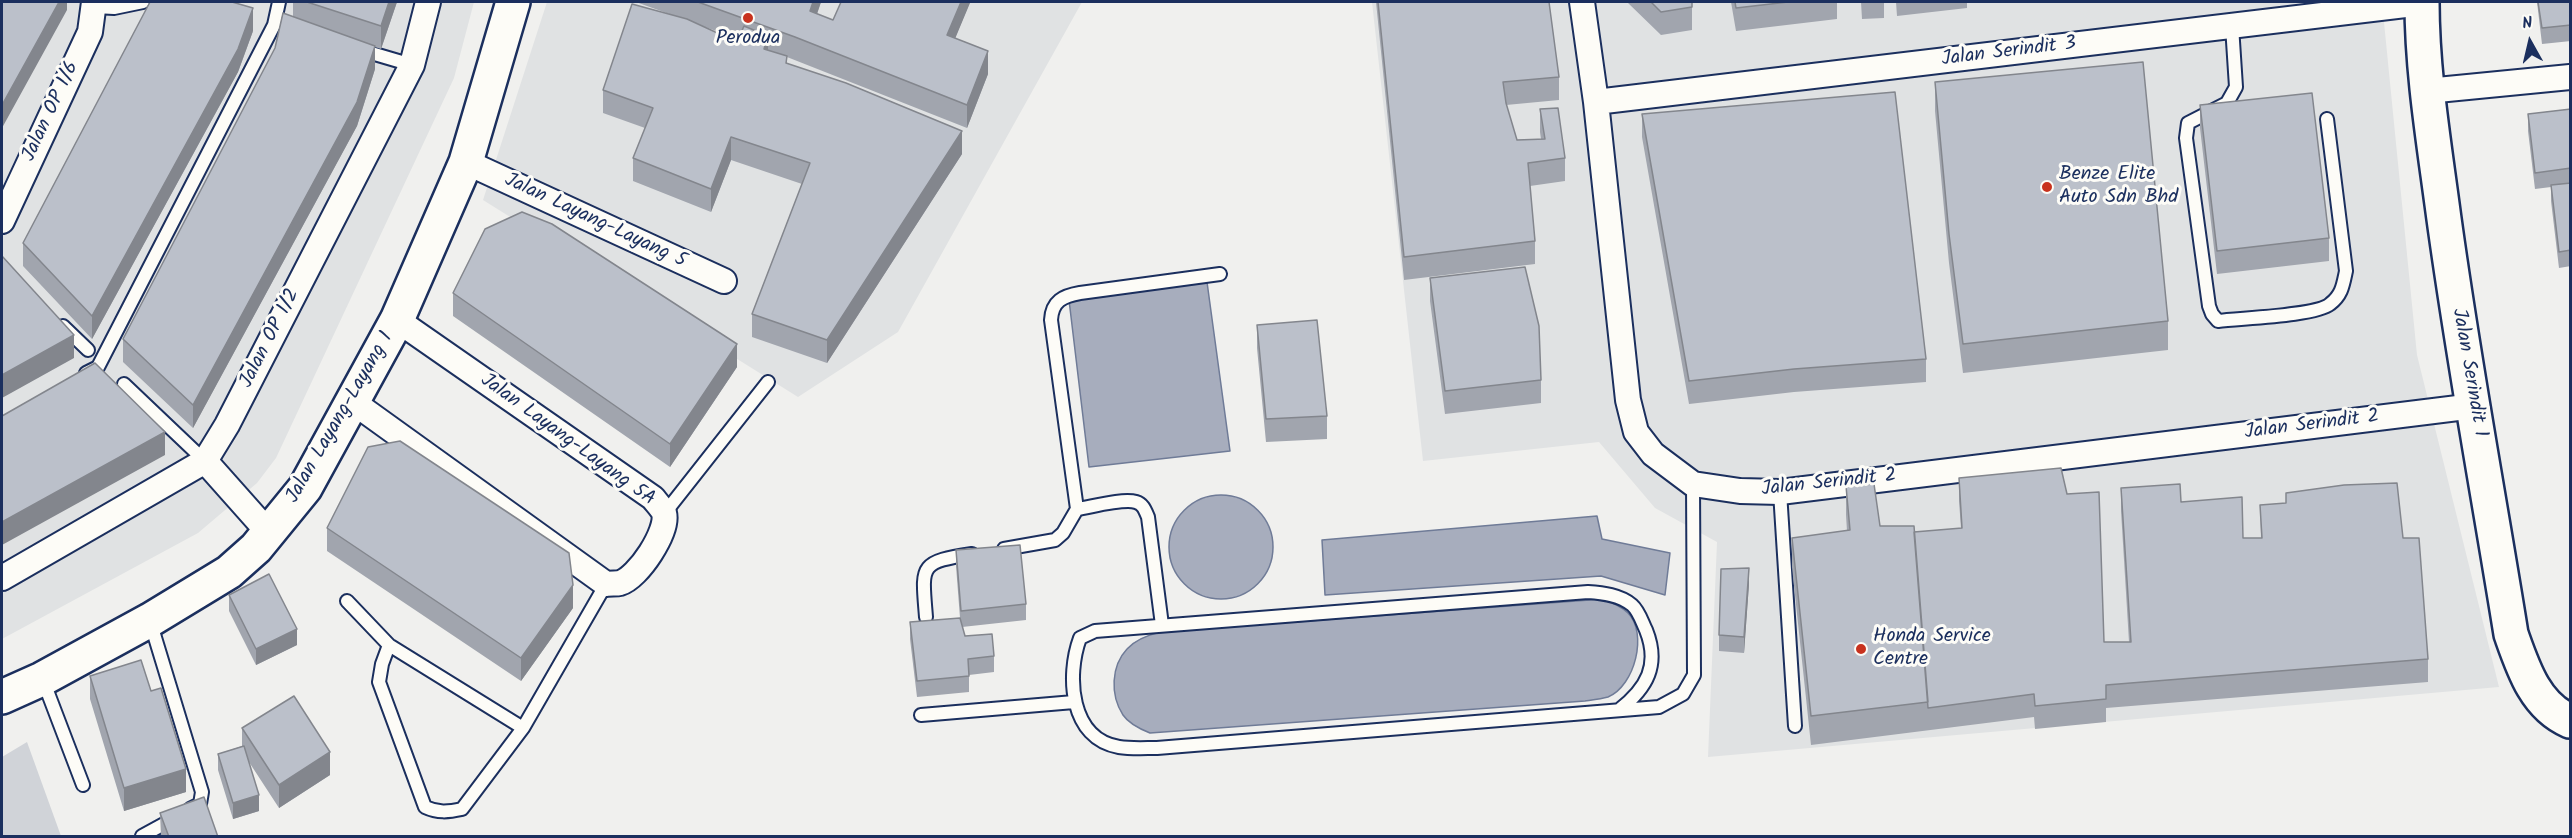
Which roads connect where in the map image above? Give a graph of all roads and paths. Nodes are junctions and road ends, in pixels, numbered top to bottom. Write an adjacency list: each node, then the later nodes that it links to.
1 (143, 2): 7 (lane)
2 (279, 2): 22 (lane)
3 (428, 2): 10 (street, Jalan OP 1/2)
4 (513, 2): 15 (street, Jalan Layang-Layang 1)
5 (1582, 2): 13 (street, Jalan Serindit 2)
6 (2422, 2): 8 (street, Jalan Serindit 3); 12 (street, Jalan Serindit 1)
7 (94, 4): 16 (street, Jalan OP 1/6)
8 (2232, 26): 13 (street, Jalan Serindit 3); 14 (lane)
9 (344, 45): 10 (lane)
10 (412, 65): 27 (street, Jalan OP 1/2)
11 (2571, 77): 12 (street)
12 (2427, 92): 26 (street, Jalan Serindit 1)
13 (1596, 102): 28 (street, Jalan Serindit 2)
14 (2326, 119)
15 (466, 162): 18 (street, Jalan Layang-Layang 5); 20 (street, Jalan Layang-Layang 1)
16 (2, 221)
17 (1220, 274): 30 (lane)
18 (724, 281)
19 (53, 317): 21 (lane)
20 (397, 320): 25 (street, Jalan Layang-Layang 1); 31 (street, Jalan Layang-Layang 5A)
21 (88, 350)
22 (79, 377)
23 (768, 382): 31 (lane)
24 (123, 384): 27 (lane)
25 (353, 402): 32 (street, Jalan Layang-Layang 1); 34 (street)
26 (2474, 406): 29 (street, Jalan Serindit 2); 45 (street, Jalan Serindit 1)
27 (205, 461): 32 (street); 33 (street, Jalan OP 1/2)
28 (1693, 484): 29 (street, Jalan Serindit 2); 43 (lane)
29 (1779, 492): 46 (lane)
30 (1077, 509): 36 (lane); 38 (lane)
31 (664, 514): 34 (street, Jalan Layang-Layang 5A)
32 (269, 533): 37 (street, Jalan Layang-Layang 1)
33 (2, 578)
34 (606, 584): 47 (lane)
35 (347, 601): 39 (lane)
36 (926, 617)
37 (150, 620): 40 (street, Jalan Layang-Layang 1); 49 (lane)
38 (1162, 625): 42 (lane); 43 (lane)
39 (389, 645): 47 (lane); 47 (lane)
40 (42, 679): 41 (street, Jalan Layang-Layang 1); 48 (lane)
41 (2, 697)
42 (1074, 702): 43 (lane); 44 (lane)
43 (1619, 710)
44 (921, 715)
45 (2571, 721)
46 (1795, 726)
47 (522, 728)
48 (82, 785)
49 (142, 837)

